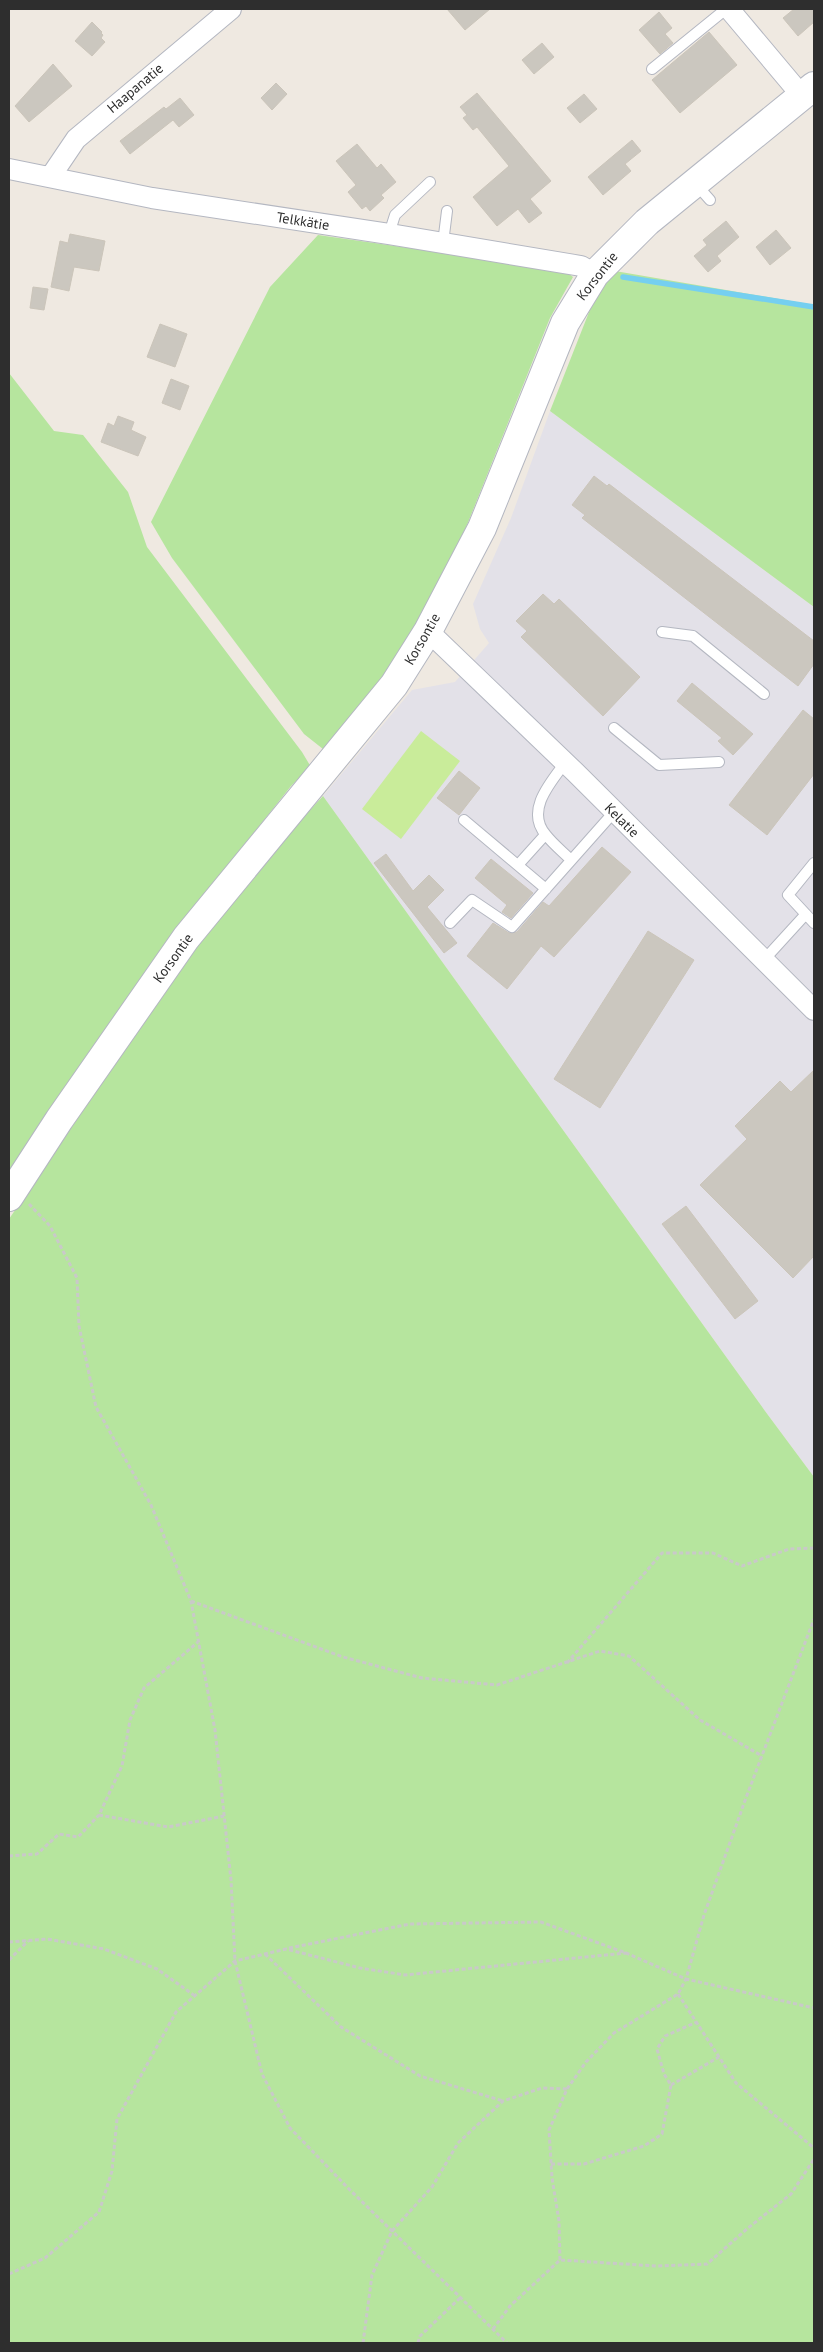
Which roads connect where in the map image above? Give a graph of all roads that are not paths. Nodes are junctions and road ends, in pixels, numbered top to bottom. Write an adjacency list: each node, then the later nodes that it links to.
1 (231, 9): 6 (street, Haapanatie)
2 (728, 9): 3 (lane); 4 (street)
3 (652, 69)
4 (808, 91): 11 (main road, Korsontie)
5 (9, 169): 6 (street, Telkkätie)
6 (51, 176): 9 (street, Telkkätie)
7 (430, 182): 9 (lane)
8 (447, 210): 10 (lane)
9 (389, 234): 10 (street, Telkkätie)
10 (443, 243): 11 (street, Telkkätie)
11 (595, 274): 12 (main road, Korsontie)
12 (428, 631): 17 (street, Kelatie); 30 (main road, Korsontie)
13 (662, 632): 14 (lane)
14 (764, 694)
15 (614, 728): 16 (lane)
16 (719, 762)
17 (565, 763): 18 (street, Kelatie); 20 (lane)
18 (614, 812): 21 (lane); 28 (street, Kelatie)
19 (464, 820): 23 (lane)
20 (545, 835): 21 (lane); 23 (lane)
21 (571, 860): 24 (lane)
22 (814, 863): 25 (lane)
23 (518, 865): 24 (lane)
24 (546, 888): 26 (lane)
25 (805, 915): 27 (lane); 28 (lane)
26 (450, 923)
27 (814, 923)
28 (764, 960): 29 (street, Kelatie)
29 (814, 1010)
30 (11, 1193)

